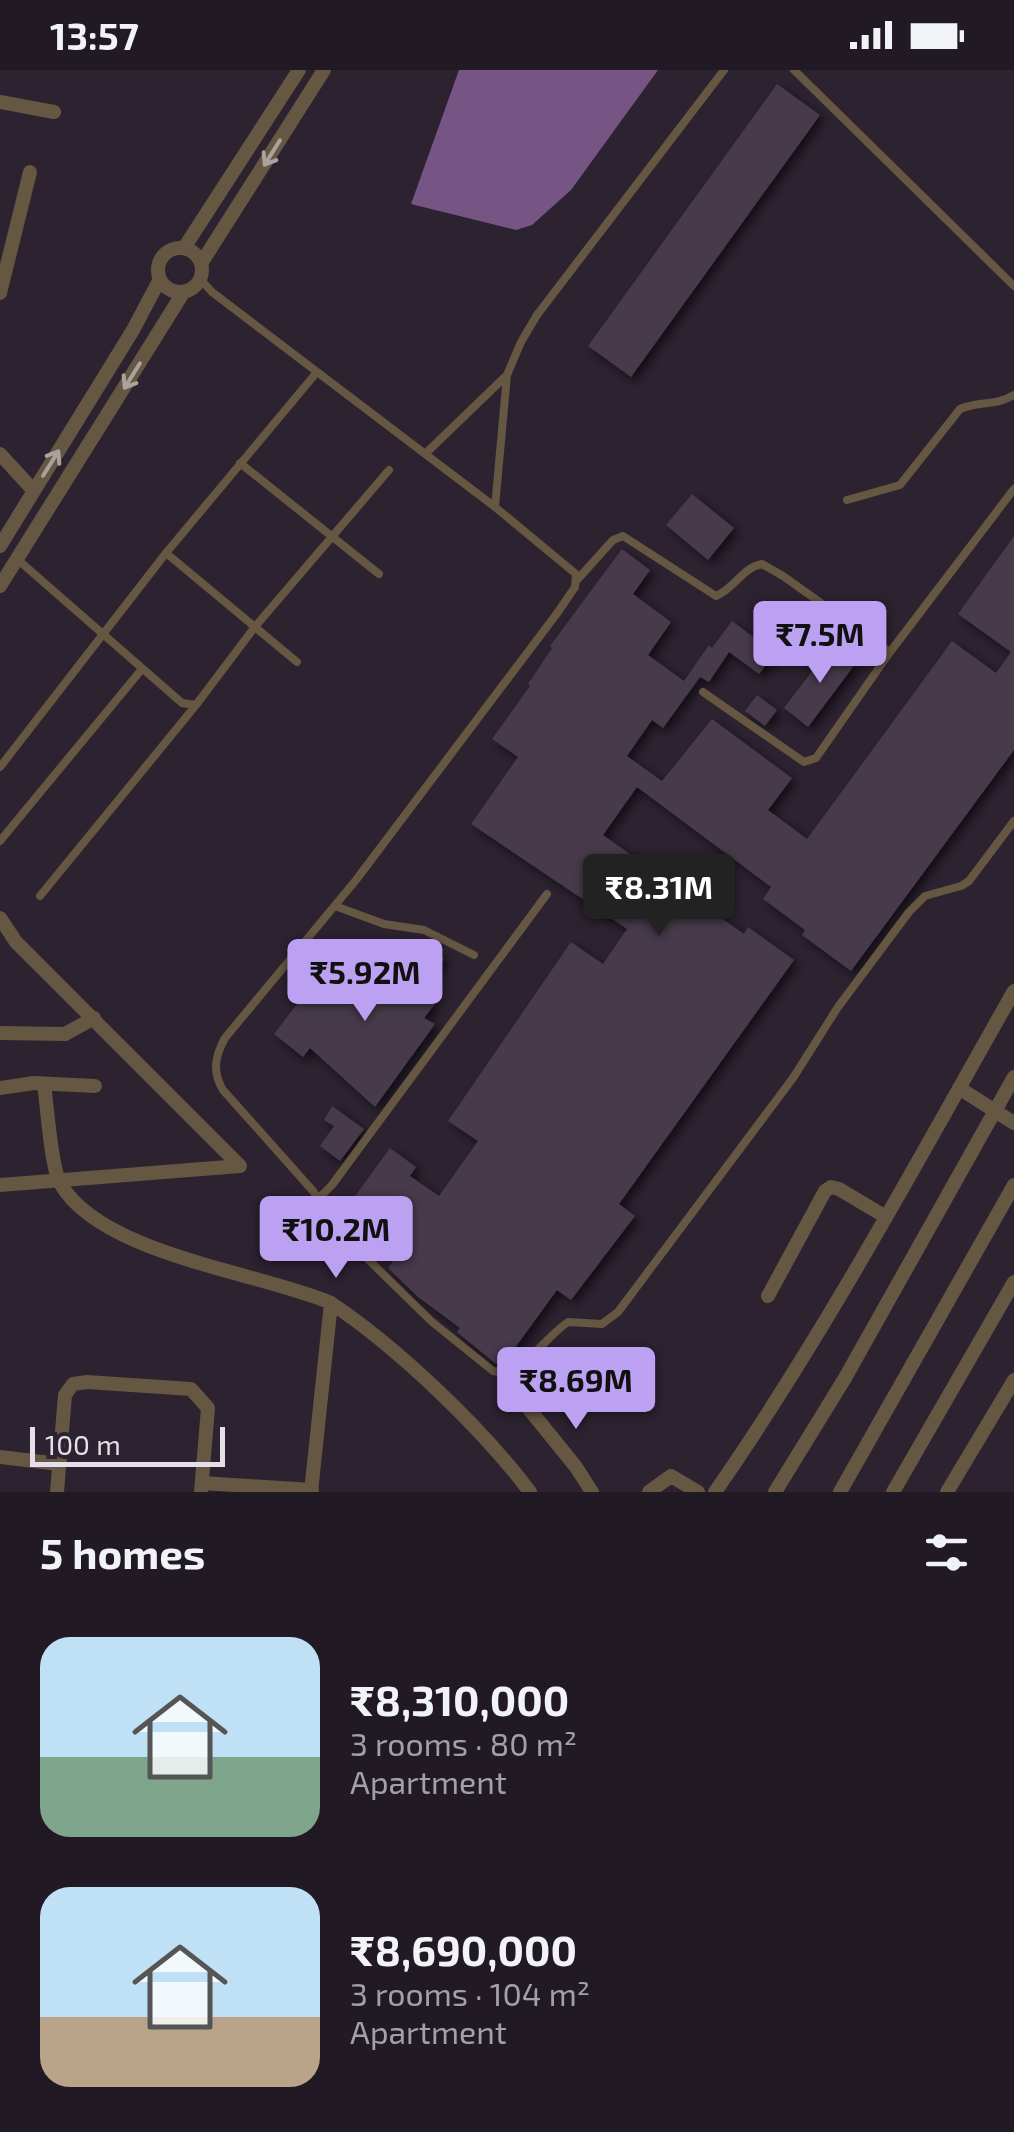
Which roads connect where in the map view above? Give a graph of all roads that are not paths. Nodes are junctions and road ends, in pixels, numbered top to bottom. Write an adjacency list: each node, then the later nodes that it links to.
1 (299, 70): 8 (street)
2 (324, 70): 9 (street, one-way to 9)
3 (724, 70): 16 (lane)
4 (794, 70): 12 (lane)
5 (0, 102): 6 (street)
6 (54, 112)
7 (30, 172): 14 (street)
8 (184, 248): 9 (street); 10 (street)
9 (202, 262): 11 (street)
10 (160, 279): 13 (street); 23 (street, one-way to 10)
11 (201, 280): 13 (street); 15 (lane)
12 (1014, 286)
13 (183, 292): 29 (street, one-way to 29)
14 (0, 293)
15 (317, 372): 19 (lane); 20 (lane)
16 (507, 375): 19 (lane); 25 (lane)
17 (1014, 396): 24 (lane)
18 (0, 454): 23 (street)
19 (424, 454): 25 (lane)
20 (240, 462): 26 (lane); 28 (lane)
21 (390, 470): 26 (lane)
22 (1014, 489): 35 (lane)
23 (34, 491): 27 (street)
24 (847, 500)
25 (495, 507): 31 (lane)
26 (333, 534): 30 (lane); 33 (lane)
27 (0, 546)
28 (166, 554): 33 (lane); 34 (lane)
29 (17, 559): 32 (street); 34 (lane)
30 (380, 574)
31 (576, 580): 35 (lane); 45 (lane)
32 (0, 586)
33 (254, 628): 36 (lane); 39 (lane)
34 (102, 635): 37 (lane); 40 (lane)
35 (890, 652): 38 (lane)
36 (297, 662)
37 (142, 669): 39 (lane); 42 (lane)
38 (703, 692)
39 (196, 705): 44 (lane)
40 (0, 767)
41 (1014, 821): 61 (lane)
42 (0, 841)
43 (547, 894): 61 (lane)
44 (40, 896)
45 (335, 906): 47 (lane); 61 (lane)
46 (0, 918): 49 (street)
47 (474, 955)
48 (1014, 991): 55 (street)
49 (94, 1018): 50 (street); 58 (street)
50 (0, 1033)
51 (1014, 1076): 56 (street)
52 (44, 1084): 53 (street); 54 (street); 58 (street)
53 (95, 1086)
54 (0, 1088)
55 (959, 1088): 56 (street); 62 (street)
56 (994, 1110): 57 (street); 78 (street)
57 (1014, 1123)
58 (58, 1180): 59 (street); 65 (street)
59 (0, 1185)
60 (1014, 1185): 79 (street)
61 (318, 1198)
62 (886, 1217): 64 (street); 77 (street)
63 (1014, 1282): 80 (street)
64 (768, 1296)
65 (331, 1303): 71 (street); 73 (street)
66 (1014, 1380): 81 (street)
67 (520, 1398): 74 (street)
68 (0, 1457): 69 (street)
69 (59, 1464): 70 (street); 72 (street)
70 (201, 1487): 71 (street)
71 (311, 1491)
72 (57, 1492)
73 (530, 1492)
74 (592, 1492)
75 (649, 1492): 76 (street)
76 (698, 1492)
77 (715, 1492)
78 (775, 1492)
79 (840, 1492)
80 (893, 1492)
81 (948, 1492)

